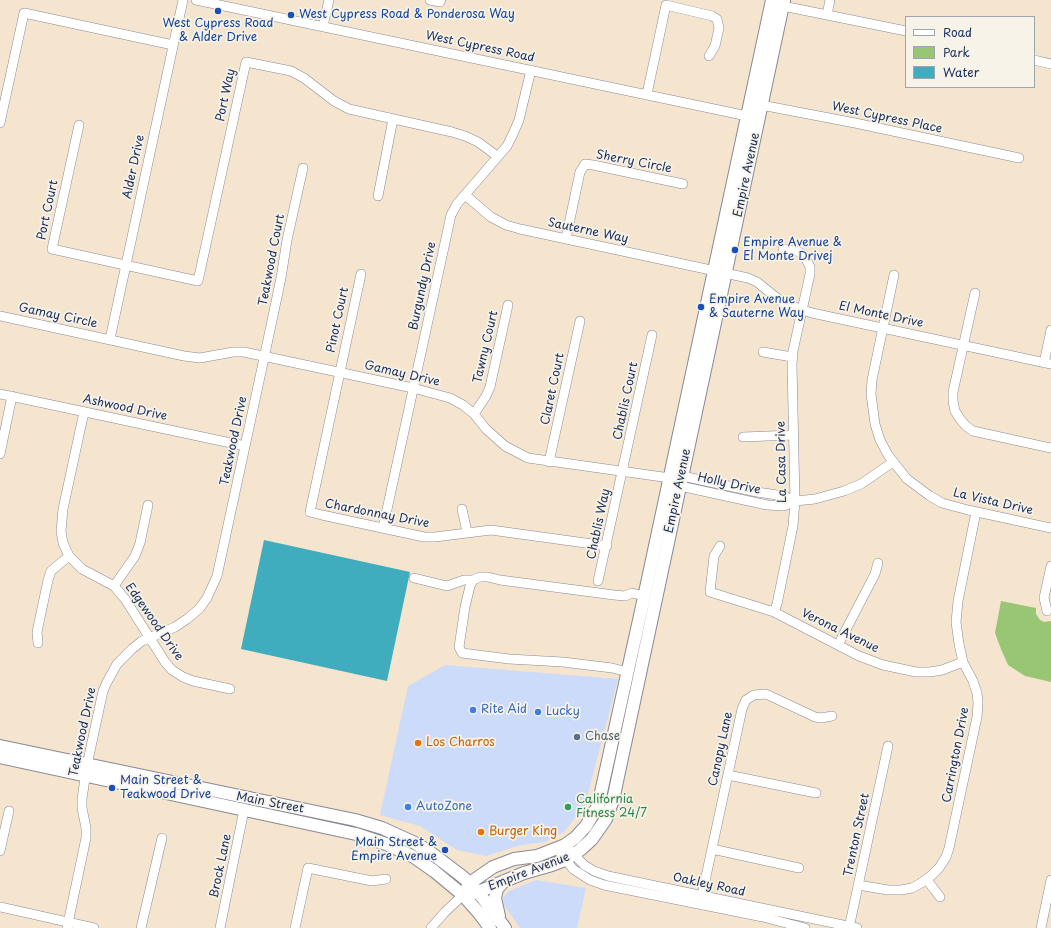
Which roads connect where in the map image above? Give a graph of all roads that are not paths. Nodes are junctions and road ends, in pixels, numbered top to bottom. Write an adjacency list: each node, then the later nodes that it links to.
1 (183, 0): 11 (street, Alder Drive)
2 (196, 0): 9 (street, West Cypress Road)
3 (329, 0): 9 (street)
4 (430, 0): 6 (street)
5 (830, 0): 8 (street)
6 (441, 1)
7 (778, 2): 8 (street); 17 (main road, Empire Avenue)
8 (827, 15): 10 (street)
9 (323, 26): 15 (street, West Cypress Road)
10 (905, 32)
11 (173, 45): 20 (street); 30 (street, Alder Drive)
12 (709, 56): 16 (street)
13 (1035, 60): 14 (street)
14 (1051, 64)
15 (531, 70): 16 (street, West Cypress Road); 22 (street, Burgundy Drive)
16 (647, 94): 18 (street, West Cypress Road)
17 (756, 104): 18 (main road, Empire Avenue); 23 (street, West Cypress Place)
18 (753, 117): 31 (main road, Empire Avenue)
19 (393, 119): 22 (street, Port Way); 27 (street); 30 (street, Port Way)
20 (0, 123)
21 (79, 125): 30 (street, Port Court)
22 (497, 156): 26 (street, Burgundy Drive)
23 (1019, 158)
24 (303, 168): 45 (street, Teakwood Court)
25 (684, 184): 28 (street, Sherry Circle)
26 (465, 195): 28 (street, Sauterne Way); 49 (street, Burgundy Drive)
27 (378, 196)
28 (566, 238): 31 (street, Sauterne Way)
29 (783, 249): 36 (street, La Casa Drive)
30 (125, 265): 42 (street, Alder Drive)
31 (720, 271): 36 (street, El Monte Drive); 62 (main road, Empire Avenue)
32 (361, 274): 48 (street, Pinot Court)
33 (894, 275): 39 (street, La Vista Drive)
34 (975, 293): 43 (street)
35 (508, 305): 53 (street, Tawny Court)
36 (802, 310): 39 (street, El Monte Drive); 46 (street, La Casa Drive)
37 (0, 316): 42 (street, Gamay Circle)
38 (580, 320): 59 (street, Claret Court)
39 (883, 328): 43 (street, El Monte Drive); 60 (street, La Vista Drive)
40 (1051, 330): 47 (street)
41 (652, 336): 61 (street, Chablis Court)
42 (110, 339): 45 (street, Gamay Drive)
43 (964, 345): 47 (street, El Monte Drive); 57 (street)
44 (763, 352): 46 (street)
45 (265, 356): 48 (street, Gamay Drive); 56 (street, Teakwood Drive)
46 (792, 357): 54 (street, La Casa Drive)
47 (1048, 364)
48 (340, 372): 49 (street, Gamay Drive); 67 (street, Chardonnay Drive)
49 (414, 388): 53 (street, Gamay Drive); 67 (street, Burgundy Drive)
50 (0, 394): 51 (street, Ashwood Drive)
51 (12, 396): 52 (street, Ashwood Drive); 58 (street)
52 (84, 412): 56 (street, Ashwood Drive); 72 (street, Edgewood Drive)
53 (474, 414): 59 (street, Gamay Drive)
54 (793, 435): 55 (street); 63 (street, La Casa Drive)
55 (743, 438)
56 (245, 446): 82 (street, Teakwood Drive)
57 (1051, 448)
58 (0, 454)
59 (549, 462): 61 (street, Gamay Drive)
60 (893, 462): 63 (street, Holly Drive); 66 (street, La Vista Drive)
61 (623, 471): 62 (street, Gamay Drive); 70 (street, Chablis Way)
62 (677, 480): 63 (street, Holly Drive); 79 (main road, Empire Avenue); 83 (main road, Empire Avenue)
63 (795, 501): 81 (street, La Casa Drive)
64 (148, 504): 78 (street)
65 (462, 509): 69 (street)
66 (976, 512): 68 (street, La Vista Drive); 86 (street, Carrington Drive)
67 (383, 528): 69 (street, Chardonnay Drive)
68 (1051, 528)
69 (467, 532): 70 (street, Chardonnay Drive)
70 (606, 546): 77 (street, Chablis Way)
71 (720, 546): 81 (street, Verona Avenue)
72 (69, 556): 78 (street, Edgewood Drive); 84 (street)
73 (878, 563): 85 (street)
74 (1051, 566): 80 (street)
75 (414, 578): 76 (street)
76 (473, 580): 79 (street); 87 (street)
77 (598, 582)
78 (114, 586): 82 (street, Edgewood Drive)
79 (644, 599): 83 (main road); 87 (main road, Empire Avenue)
80 (1047, 611)
81 (774, 612): 85 (street, Verona Avenue)
82 (150, 638): 88 (street, Edgewood Drive); 93 (street, Teakwood Drive)
83 (646, 640): 102 (main road, Empire Avenue)
84 (38, 643)
85 (838, 645): 86 (street, Verona Avenue)
86 (963, 662): 105 (street, Carrington Drive)
87 (628, 672): 99 (main road, Empire Avenue)
88 (230, 689)
89 (832, 716): 94 (street, Canopy Lane)
90 (0, 746): 93 (main road, Main Street)
91 (888, 746): 108 (street, Trenton Street)
92 (0, 757): 93 (main road, Main Street)
93 (86, 770): 96 (main road, Main Street); 109 (main road, Main Street); 115 (street, Teakwood Drive)
94 (728, 775): 95 (street); 100 (street, Canopy Lane)
95 (816, 793)
96 (244, 810): 110 (main road, Main Street); 119 (street, Brock Lane)
97 (9, 811): 101 (street)
98 (162, 838): 118 (street)
99 (561, 847): 102 (street, Oakley Road); 109 (main road, Empire Avenue)
100 (712, 849): 103 (street); 111 (street, Canopy Lane)
101 (0, 851)
102 (569, 857): 107 (main road, Empire Avenue); 111 (street, Oakley Road); 123 (street, Oakley Road)
103 (799, 868)
104 (386, 880): 120 (street)
105 (927, 880): 108 (street, Carrington Drive); 112 (street)
106 (1051, 880): 124 (street)
107 (504, 881): 109 (main road, Empire Avenue); 114 (main road)
108 (858, 885): 116 (street, Trenton Street)
109 (474, 887): 110 (main road); 114 (main road, Main Street)
110 (463, 895): 121 (street); 122 (main road, Main Street)
111 (702, 895): 116 (street, Oakley Road)
112 (940, 897)
113 (0, 907): 115 (street)
114 (502, 924)
115 (67, 925): 117 (street)
116 (852, 927)
117 (94, 928)
118 (141, 928)
119 (220, 928)
120 (295, 928)
121 (431, 928)
122 (490, 928)
123 (804, 928)
124 (1041, 928)

